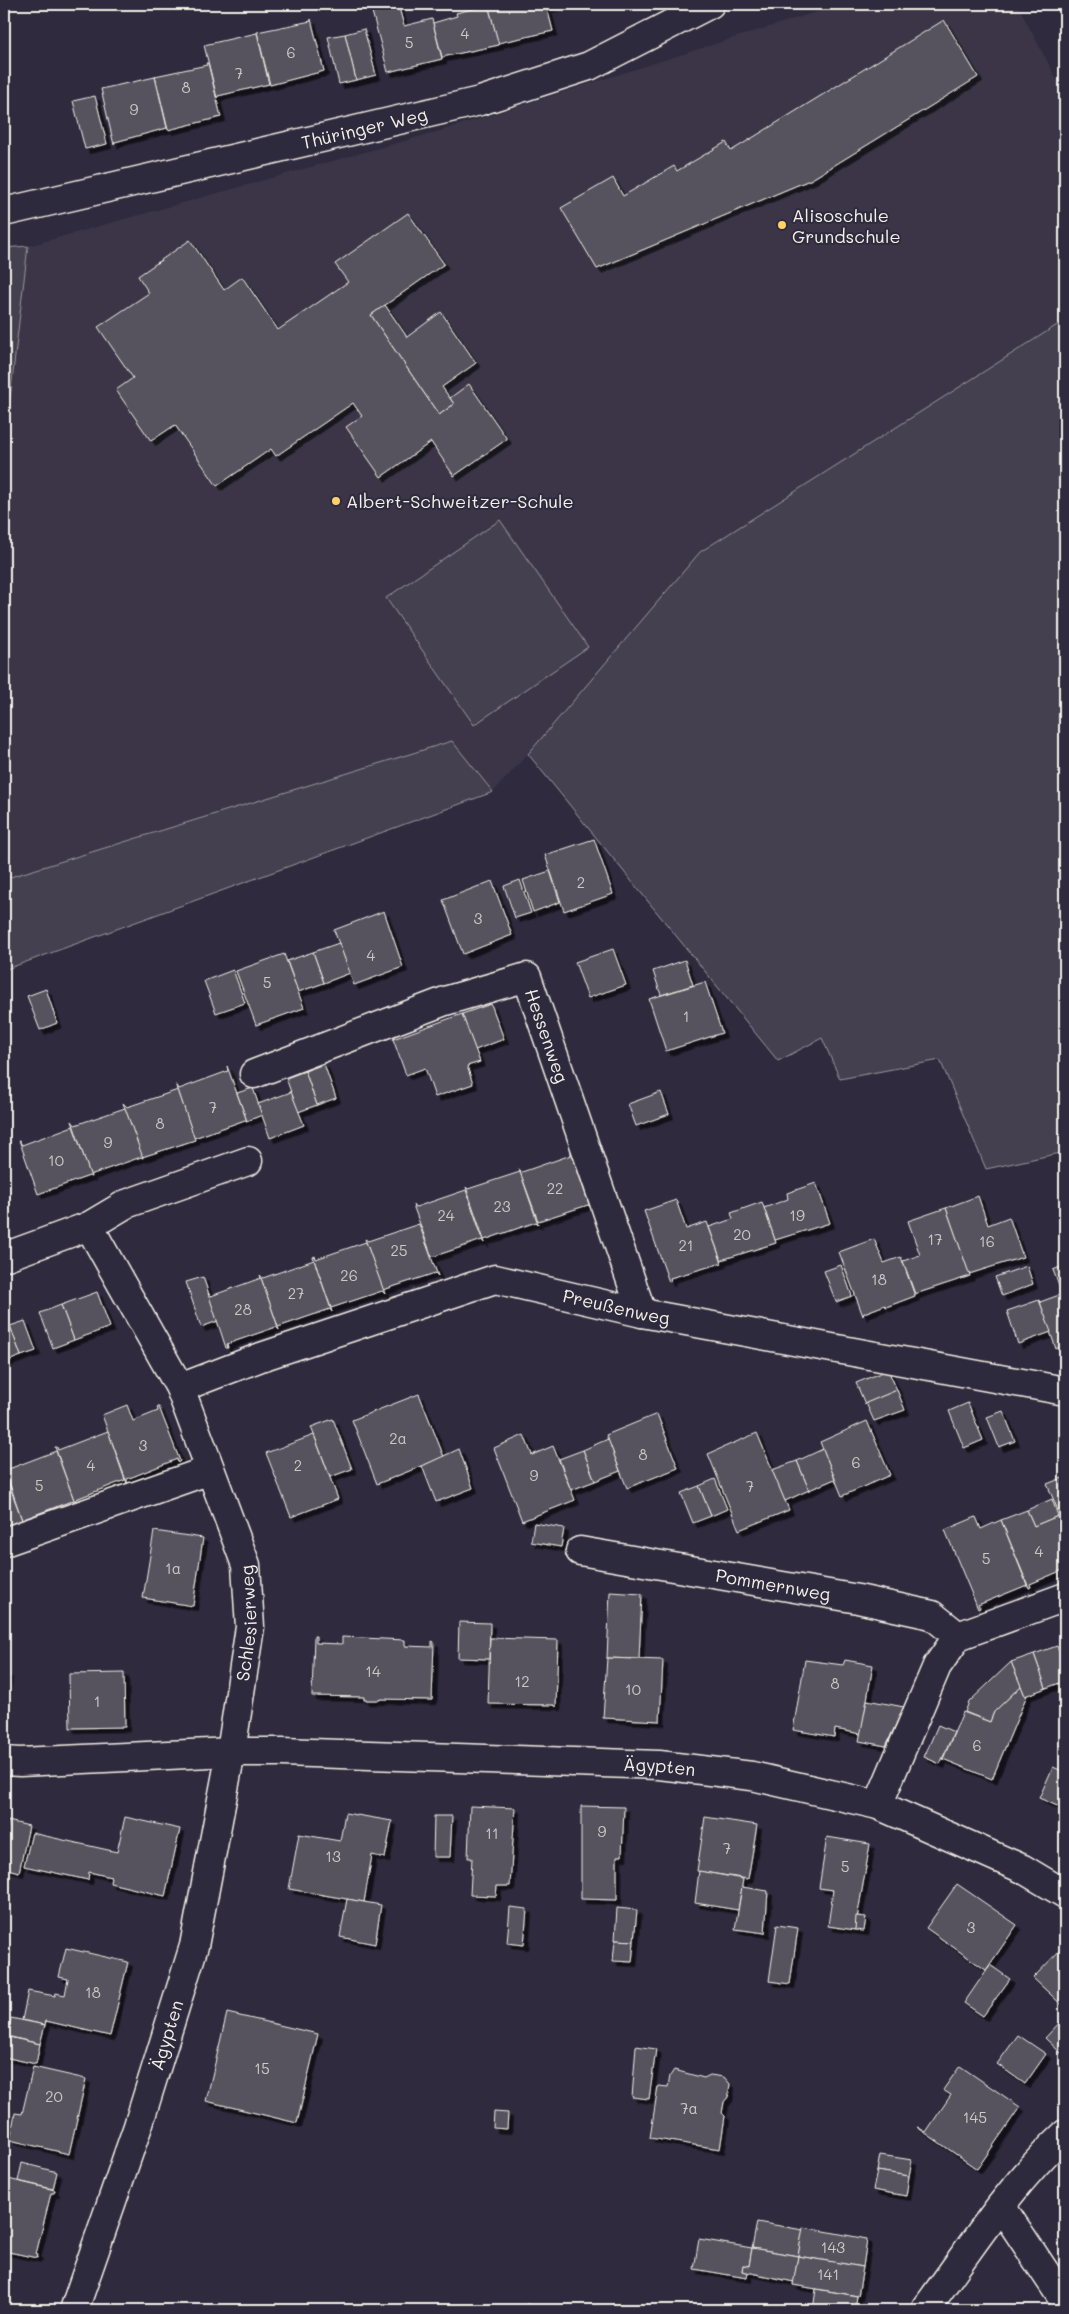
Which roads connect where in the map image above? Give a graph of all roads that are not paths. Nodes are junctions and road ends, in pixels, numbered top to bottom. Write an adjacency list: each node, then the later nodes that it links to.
1 (710, 4): 2 (street, Thüringer Weg)
2 (4, 212)
3 (254, 1074): 7 (street, Hessenweg)
4 (248, 1161): 5 (street)
5 (89, 1226): 6 (street); 8 (street, Schlesierweg)
6 (4, 1257)
7 (642, 1313): 8 (street, Preußenweg); 9 (street, Preußenweg)
8 (180, 1388): 10 (street, Schlesierweg)
9 (1065, 1390)
10 (210, 1470): 11 (street); 15 (street, Schlesierweg)
11 (4, 1542)
12 (580, 1550): 14 (street, Pommernweg)
13 (1065, 1597): 14 (street)
14 (958, 1636): 17 (street)
15 (231, 1752): 16 (street, Ägypten); 17 (street, Ägypten); 22 (street, Ägypten)
16 (4, 1761)
17 (878, 1805): 18 (street, Ägypten)
18 (1065, 1894)
19 (1065, 2134): 20 (street)
20 (1001, 2206): 21 (street); 23 (street)
21 (1065, 2302)
22 (74, 2310)
23 (925, 2310)

